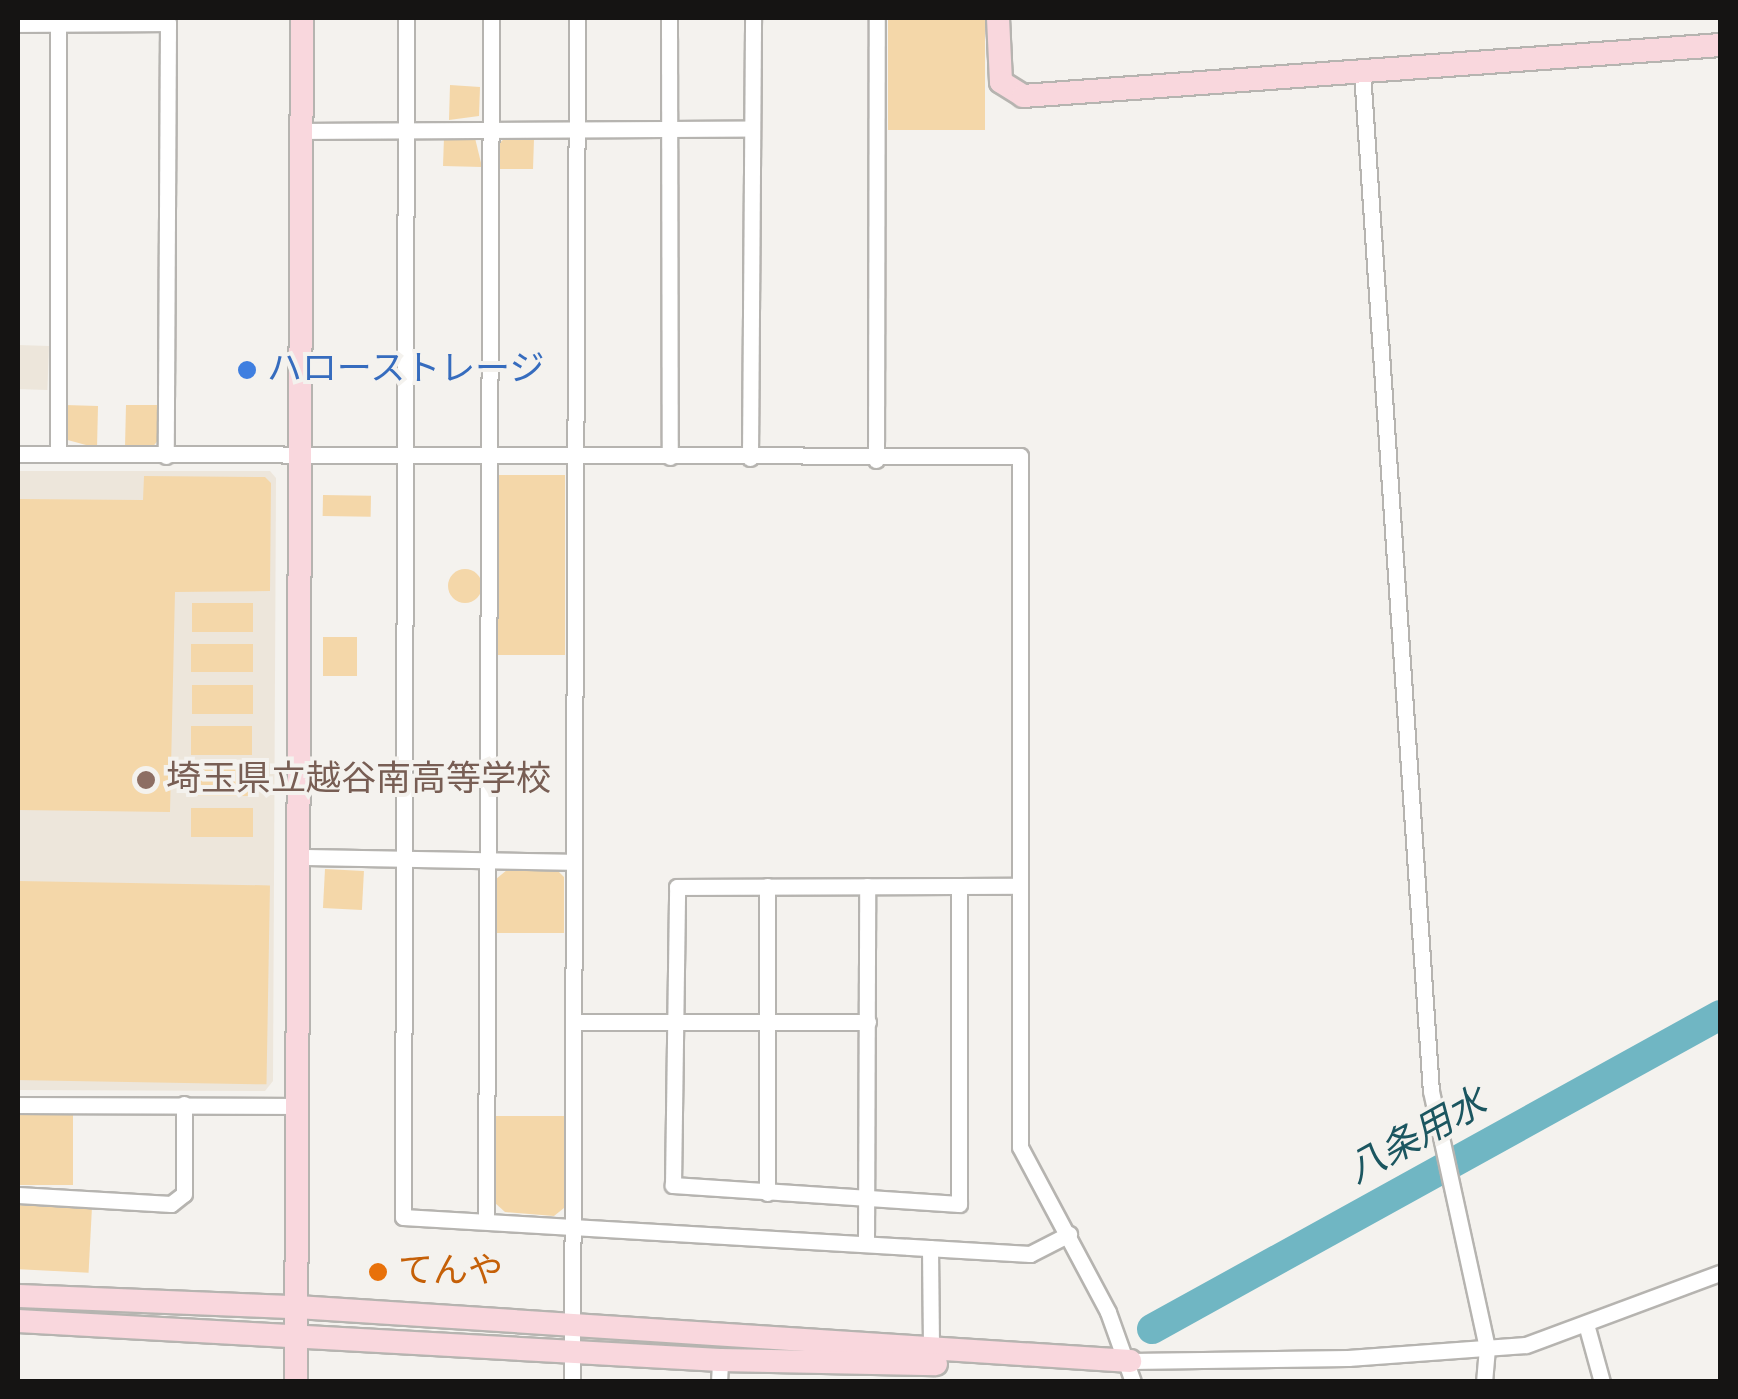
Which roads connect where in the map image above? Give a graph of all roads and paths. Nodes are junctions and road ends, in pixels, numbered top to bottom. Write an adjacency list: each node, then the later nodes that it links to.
1 (302, 18): 18 (street)
2 (406, 18): 13 (street)
3 (491, 18): 14 (street)
4 (577, 18): 15 (street)
5 (669, 18): 16 (street)
6 (752, 18): 17 (street)
7 (877, 18): 28 (street)
8 (998, 18): 12 (street)
9 (18, 24): 10 (street)
10 (58, 24): 20 (street); 21 (street)
11 (1720, 45): 12 (street)
12 (1362, 72): 59 (street)
13 (406, 130): 14 (street); 18 (street); 26 (street)
14 (491, 130): 15 (street); 22 (street)
15 (577, 130): 16 (street); 23 (street)
16 (669, 130): 17 (street); 25 (street)
17 (751, 130): 27 (street)
18 (302, 131): 24 (street)
19 (18, 454): 20 (street)
20 (58, 454): 21 (street)
21 (166, 456): 24 (street)
22 (488, 456): 23 (street); 26 (street); 31 (street)
23 (575, 456): 25 (street); 32 (street)
24 (300, 457): 26 (street); 29 (street)
25 (670, 457): 27 (street)
26 (405, 458): 30 (street)
27 (750, 458): 28 (street)
28 (876, 460): 36 (street)
29 (300, 857): 30 (street); 43 (street)
30 (404, 858): 31 (street); 47 (street)
31 (487, 861): 32 (street); 47 (street)
32 (574, 862): 37 (street)
33 (766, 886): 34 (street); 38 (street); 39 (street)
34 (867, 886): 35 (street); 40 (street)
35 (960, 886): 36 (street); 46 (street)
36 (1020, 886): 49 (street)
37 (574, 1022): 38 (street); 48 (street)
38 (676, 1022): 39 (street); 44 (street)
39 (768, 1022): 40 (street); 44 (street)
40 (868, 1022): 46 (street)
41 (184, 1104): 42 (street); 43 (street); 45 (street)
42 (18, 1105)
43 (300, 1106): 54 (street)
44 (767, 1193): 46 (street)
45 (18, 1195)
46 (868, 1200): 50 (street)
47 (486, 1220): 48 (street)
48 (574, 1227): 50 (street); 57 (street)
49 (1069, 1234): 51 (street); 63 (street)
50 (866, 1244): 51 (street)
51 (930, 1248): 60 (street)
52 (1720, 1273): 56 (street)
53 (18, 1296): 54 (street)
54 (297, 1307): 57 (street); 58 (street)
55 (18, 1321): 58 (street)
56 (1586, 1324): 59 (street); 67 (street)
57 (574, 1326): 60 (street); 61 (street)
58 (297, 1334): 61 (street); 64 (street)
59 (1486, 1348): 63 (street); 66 (street)
60 (930, 1349): 63 (street)
61 (573, 1352): 62 (street); 65 (street)
62 (719, 1371): 63 (street)
63 (1132, 1371)
64 (296, 1382)
65 (572, 1382)
66 (1484, 1382)
67 (1602, 1382)

